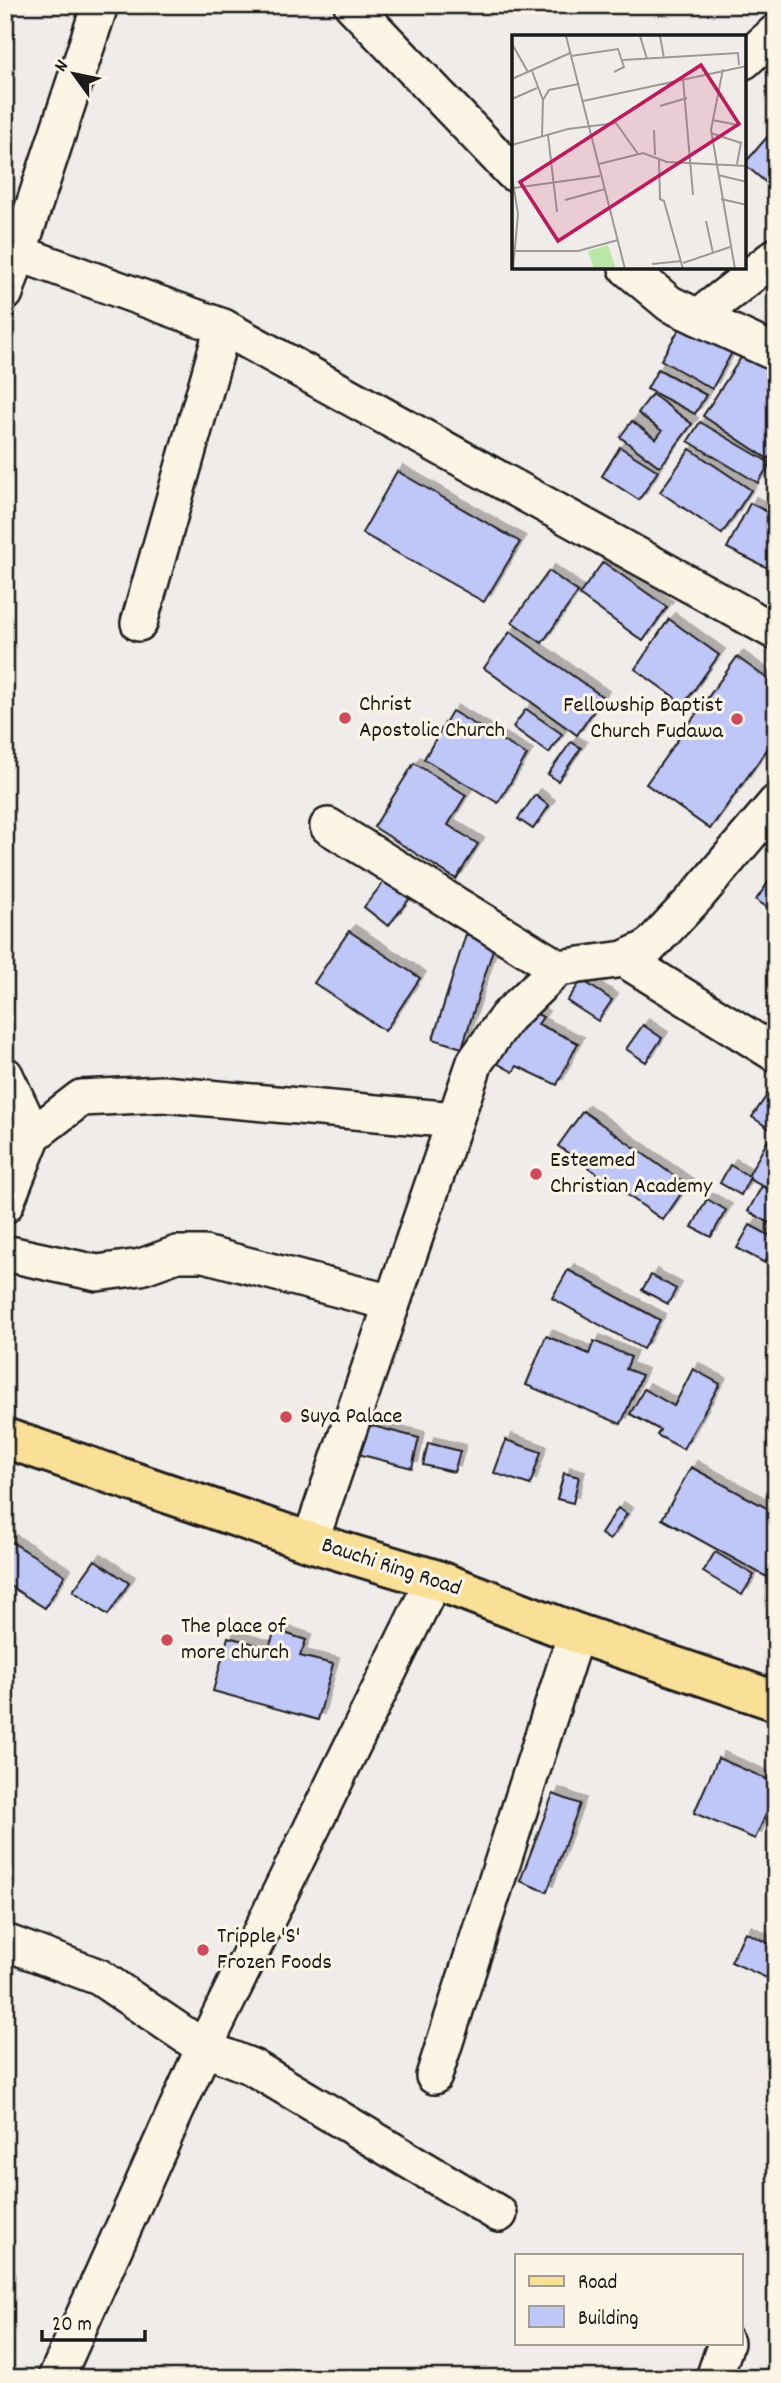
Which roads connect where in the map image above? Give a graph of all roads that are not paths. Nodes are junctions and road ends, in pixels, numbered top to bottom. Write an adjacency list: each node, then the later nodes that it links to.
1 (100, 5): 6 (street)
2 (352, 5): 5 (street)
3 (776, 32): 4 (street)
4 (746, 59)
5 (512, 172)
6 (18, 253): 9 (street); 11 (street)
7 (776, 256): 10 (street)
8 (629, 270): 10 (street)
9 (5, 293)
10 (698, 317): 12 (street)
11 (223, 327): 13 (street); 14 (street)
12 (776, 353)
13 (139, 623)
14 (776, 632)
15 (776, 803): 17 (street)
16 (328, 826): 18 (street)
17 (624, 959): 18 (street); 19 (street)
18 (558, 968): 21 (street)
19 (776, 1054)
20 (5, 1075): 22 (street)
21 (456, 1120): 22 (street); 25 (street)
22 (33, 1135): 23 (street)
23 (5, 1205)
24 (5, 1253): 25 (street)
25 (392, 1303): 27 (street)
26 (5, 1438): 27 (main road, Bauchi Ring Road)
27 (310, 1542): 28 (main road, Bauchi Ring Road)
28 (434, 1579): 29 (main road, Bauchi Ring Road); 32 (street)
29 (576, 1633): 30 (main road, Bauchi Ring Road); 33 (street)
30 (776, 1701)
31 (5, 1942): 32 (street)
32 (204, 2048): 34 (street); 36 (street)
33 (434, 2076)
34 (499, 2214)
35 (726, 2344): 37 (street)
36 (56, 2378)
37 (714, 2378)

